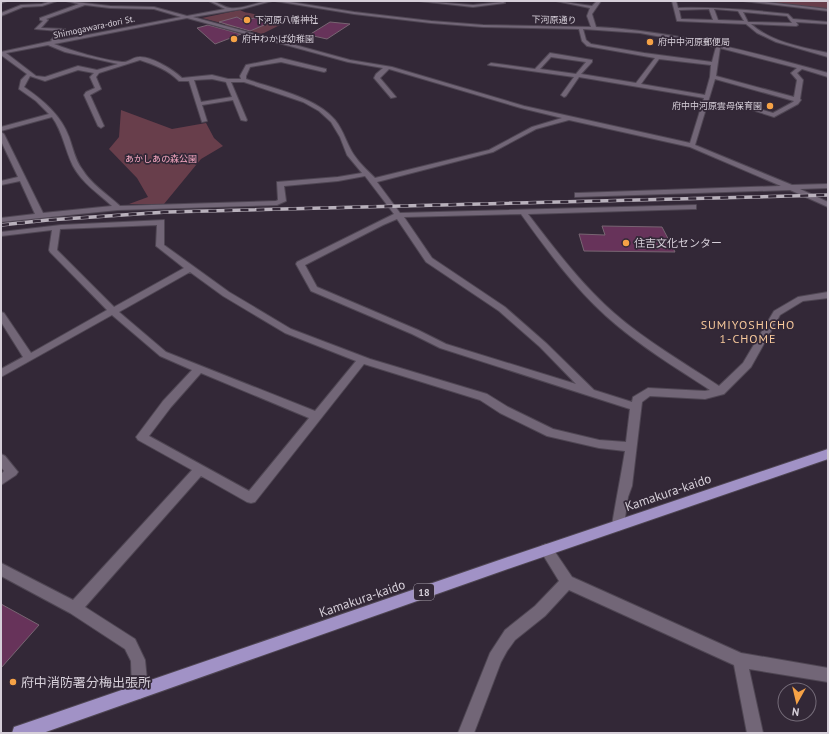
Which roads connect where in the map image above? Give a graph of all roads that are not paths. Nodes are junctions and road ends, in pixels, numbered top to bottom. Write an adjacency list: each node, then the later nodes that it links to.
1 (5, 1): 12 (street)
2 (55, 1): 21 (street)
3 (68, 1): 14 (street)
4 (211, 1): 18 (street)
5 (270, 1): 18 (street)
6 (277, 1): 27 (street, 下河原通り)
7 (421, 1): 13 (street)
8 (558, 1): 15 (street)
9 (599, 1): 15 (street)
10 (674, 1): 17 (street)
11 (745, 1): 20 (street)
12 (1, 2)
13 (503, 3)
14 (84, 4): 22 (street); 29 (street)
15 (593, 7): 28 (street)
16 (710, 8): 17 (street); 19 (street); 24 (street)
17 (676, 9): 24 (street)
18 (230, 10): 22 (street)
19 (740, 10): 23 (street); 26 (street)
20 (828, 10)
21 (1, 15)
22 (190, 17): 29 (street, Shimogawara-dori St.); 40 (street)
23 (792, 20): 25 (street); 26 (street)
24 (716, 21): 26 (street)
25 (828, 22)
26 (747, 23): 33 (street)
27 (581, 29): 28 (street, 下河原通り); 34 (street)
28 (594, 29): 31 (street, 下河原通り)
29 (67, 41): 30 (street, Shimogawara-dori St.)
30 (50, 44): 32 (street, Shimogawara-dori St.); 35 (street)
31 (718, 47): 36 (street); 39 (street, 下河原通り)
32 (1, 53): 43 (street)
33 (828, 55)
34 (658, 57): 36 (street); 50 (street)
35 (124, 64): 42 (street); 47 (street)
36 (714, 64): 46 (street)
37 (491, 65): 41 (street)
38 (330, 66): 48 (street)
39 (801, 67): 44 (street, 下河原通り); 55 (street)
40 (387, 68): 51 (street); 59 (street)
41 (536, 71): 45 (street); 45 (street)
42 (97, 72): 43 (street); 62 (street)
43 (29, 74): 58 (street)
44 (828, 75)
45 (577, 76): 50 (street); 52 (street)
46 (713, 77): 53 (street); 55 (street)
47 (191, 80): 49 (street); 56 (street)
48 (244, 80): 49 (street); 68 (street)
49 (228, 81): 54 (street)
50 (637, 85): 53 (street)
51 (400, 92)
52 (564, 96)
53 (707, 97): 65 (street)
54 (235, 98): 56 (street); 60 (street)
55 (798, 100): 57 (street)
56 (199, 104): 61 (street)
57 (752, 108)
58 (53, 115): 63 (street); 78 (street)
59 (568, 118): 65 (street); 70 (street)
60 (244, 120)
61 (204, 121)
62 (101, 126)
63 (1, 129)
64 (1, 134): 66 (street)
65 (692, 146): 73 (street)
66 (11, 154): 67 (street); 69 (street)
67 (1, 156)
68 (366, 174): 70 (street); 78 (street)
69 (21, 179): 71 (street); 81 (street)
70 (373, 181): 82 (street)
71 (1, 183)
72 (828, 186): 73 (street)
73 (794, 188): 74 (street); 77 (street)
74 (680, 191): 75 (street); 79 (street)
75 (661, 192): 76 (street); 79 (street)
76 (578, 195)
77 (828, 204)
78 (118, 208): 81 (street)
79 (673, 208): 80 (street)
80 (523, 212): 82 (street); 94 (street)
81 (40, 216): 83 (street)
82 (398, 216): 95 (street); 95 (street)
83 (1, 220)
84 (56, 228): 85 (street); 86 (street); 88 (street)
85 (1, 234)
86 (190, 268): 88 (street); 91 (street)
87 (828, 296): 94 (street)
88 (114, 312): 90 (street); 92 (street)
89 (1, 315): 90 (street)
90 (29, 358): 93 (street)
91 (362, 360): 97 (street); 98 (street)
92 (198, 370): 97 (street); 101 (street)
93 (1, 373)
94 (720, 391): 96 (street)
95 (592, 394): 96 (street)
96 (636, 407): 98 (street)
97 (316, 416): 101 (street)
98 (631, 447): 103 (street)
99 (828, 454): 103 (main road, Kamakura-kaido / 18)
100 (1, 459): 102 (street)
101 (200, 469): 107 (street)
102 (1, 480)
103 (618, 525): 104 (main road, Kamakura-kaido / 18)
104 (546, 550): 106 (street); 110 (main road, Kamakura-kaido / 18)
105 (1, 569): 107 (street)
106 (567, 582): 108 (street); 112 (street)
107 (75, 608): 110 (street)
108 (740, 660): 109 (street); 113 (street)
109 (828, 675)
110 (140, 691): 111 (main road, Kamakura-kaido / 18)
111 (20, 733)
112 (466, 733)
113 (755, 733)

